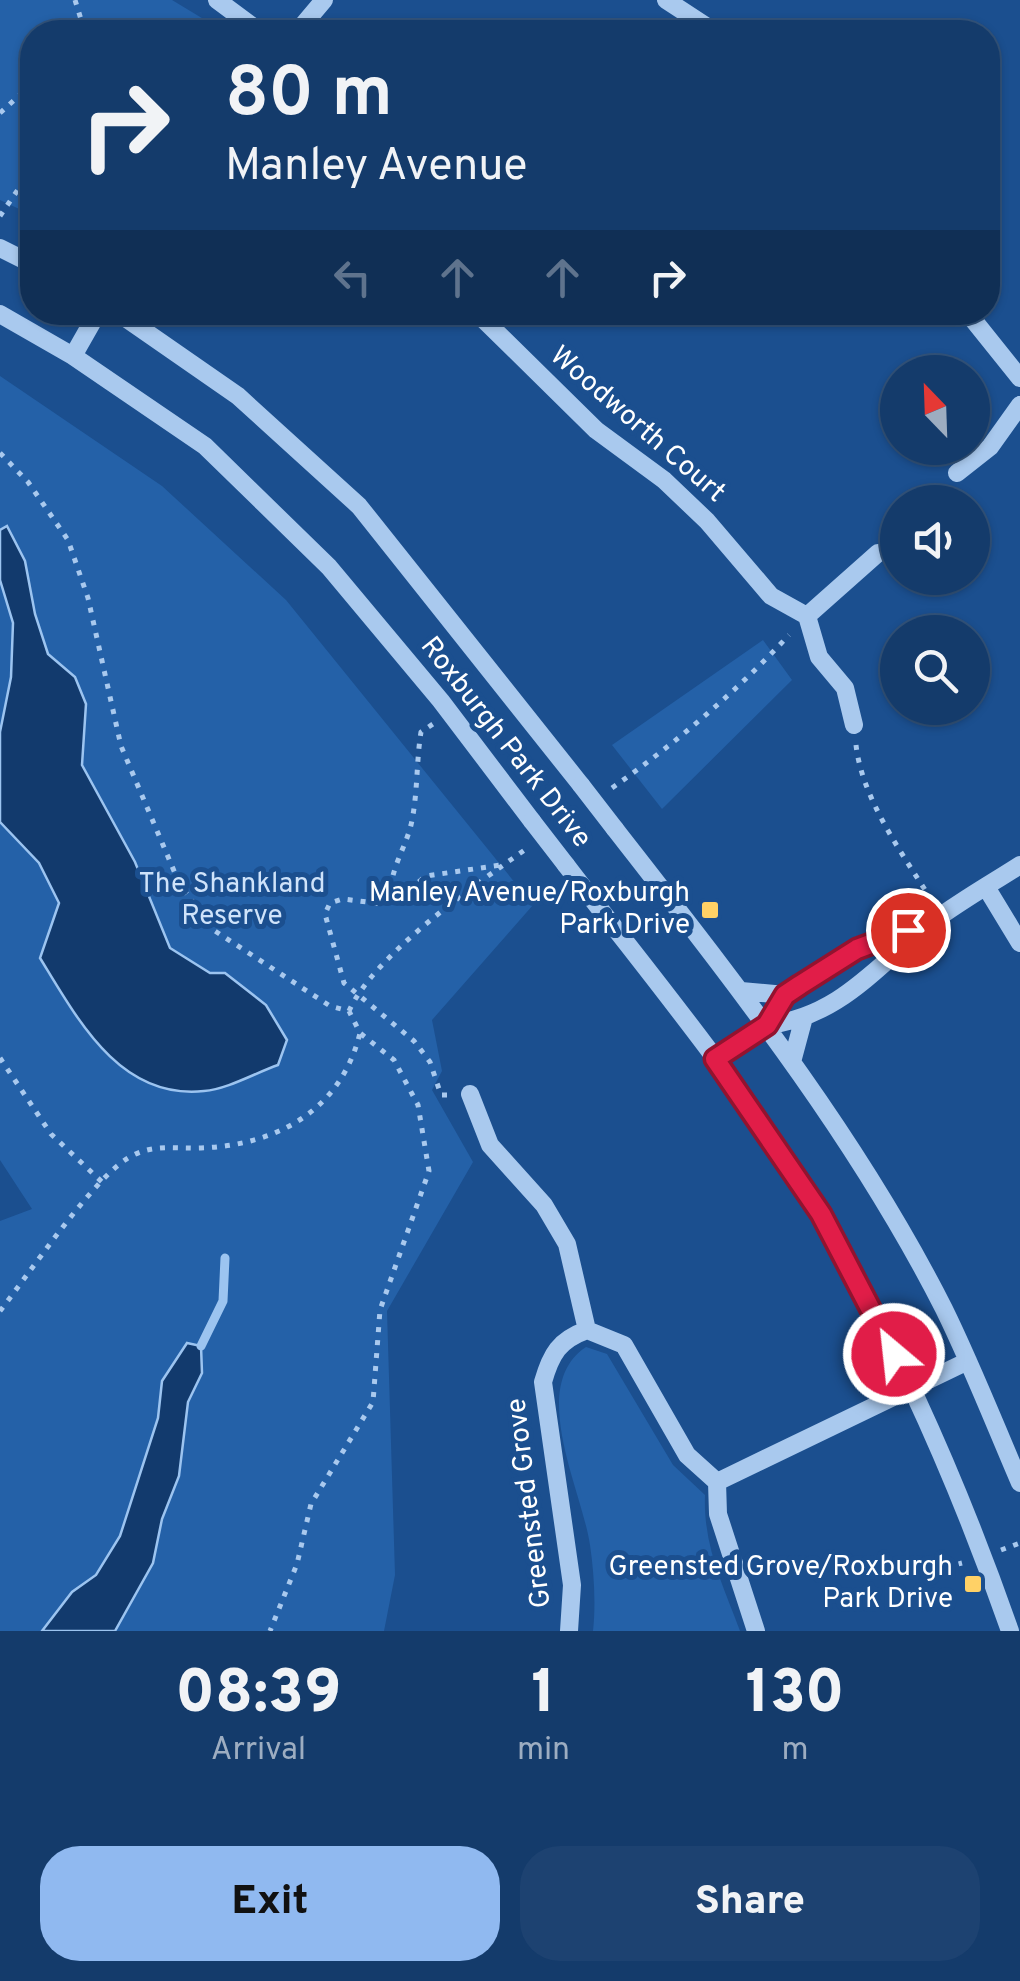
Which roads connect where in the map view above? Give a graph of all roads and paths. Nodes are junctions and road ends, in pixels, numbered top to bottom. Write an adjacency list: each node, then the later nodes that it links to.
1 (217, 0): 4 (street)
2 (324, 0): 5 (street)
3 (666, 0): 6 (street)
4 (244, 20)
5 (307, 20)
6 (697, 20)
7 (20, 95): 8 (path)
8 (0, 113)
9 (20, 187): 10 (path)
10 (0, 216)
11 (0, 314): 16 (street, Roxburgh Park Drive)
12 (91, 325): 16 (street)
13 (145, 325): 31 (street, Roxburgh Park Drive, bridge)
14 (489, 325): 22 (street, Woodworth Court)
15 (977, 325): 17 (street)
16 (73, 356): 23 (street, Roxburgh Park Drive)
17 (1020, 378)
18 (1020, 405): 20 (street)
19 (0, 453): 35 (path)
20 (957, 474)
21 (878, 553): 22 (street)
22 (807, 616): 24 (street)
23 (449, 712): 28 (path); 37 (street, Roxburgh Park Drive, bridge)
24 (854, 725): 29 (path)
25 (504, 864): 28 (path)
26 (1020, 865): 27 (street)
27 (986, 887): 29 (street); 30 (street)
28 (391, 900): 39 (path)
29 (938, 918): 32 (street); 33 (street)
30 (1020, 943)
31 (741, 991): 32 (street); 34 (street, Roxburgh Park Drive)
32 (785, 995): 34 (street)
33 (803, 1021): 34 (street); 38 (street)
34 (767, 1025): 37 (street); 38 (street, Roxburgh Park Drive)
35 (360, 1033): 40 (path); 47 (path)
36 (0, 1058): 40 (path)
37 (715, 1059): 44 (street, Roxburgh Park Drive)
38 (792, 1062): 43 (street, Roxburgh Park Drive)
39 (470, 1094): 42 (street)
40 (102, 1182): 41 (path)
41 (0, 1311)
42 (587, 1330): 45 (street); 48 (street, Greensted Grove)
43 (968, 1361): 44 (street); 46 (street, Roxburgh Park Drive)
44 (912, 1388): 45 (street); 50 (street, Roxburgh Park Drive)
45 (717, 1482): 49 (street)
46 (1020, 1483)
47 (270, 1631)
48 (570, 1631)
49 (756, 1631)
50 (1010, 1631)

